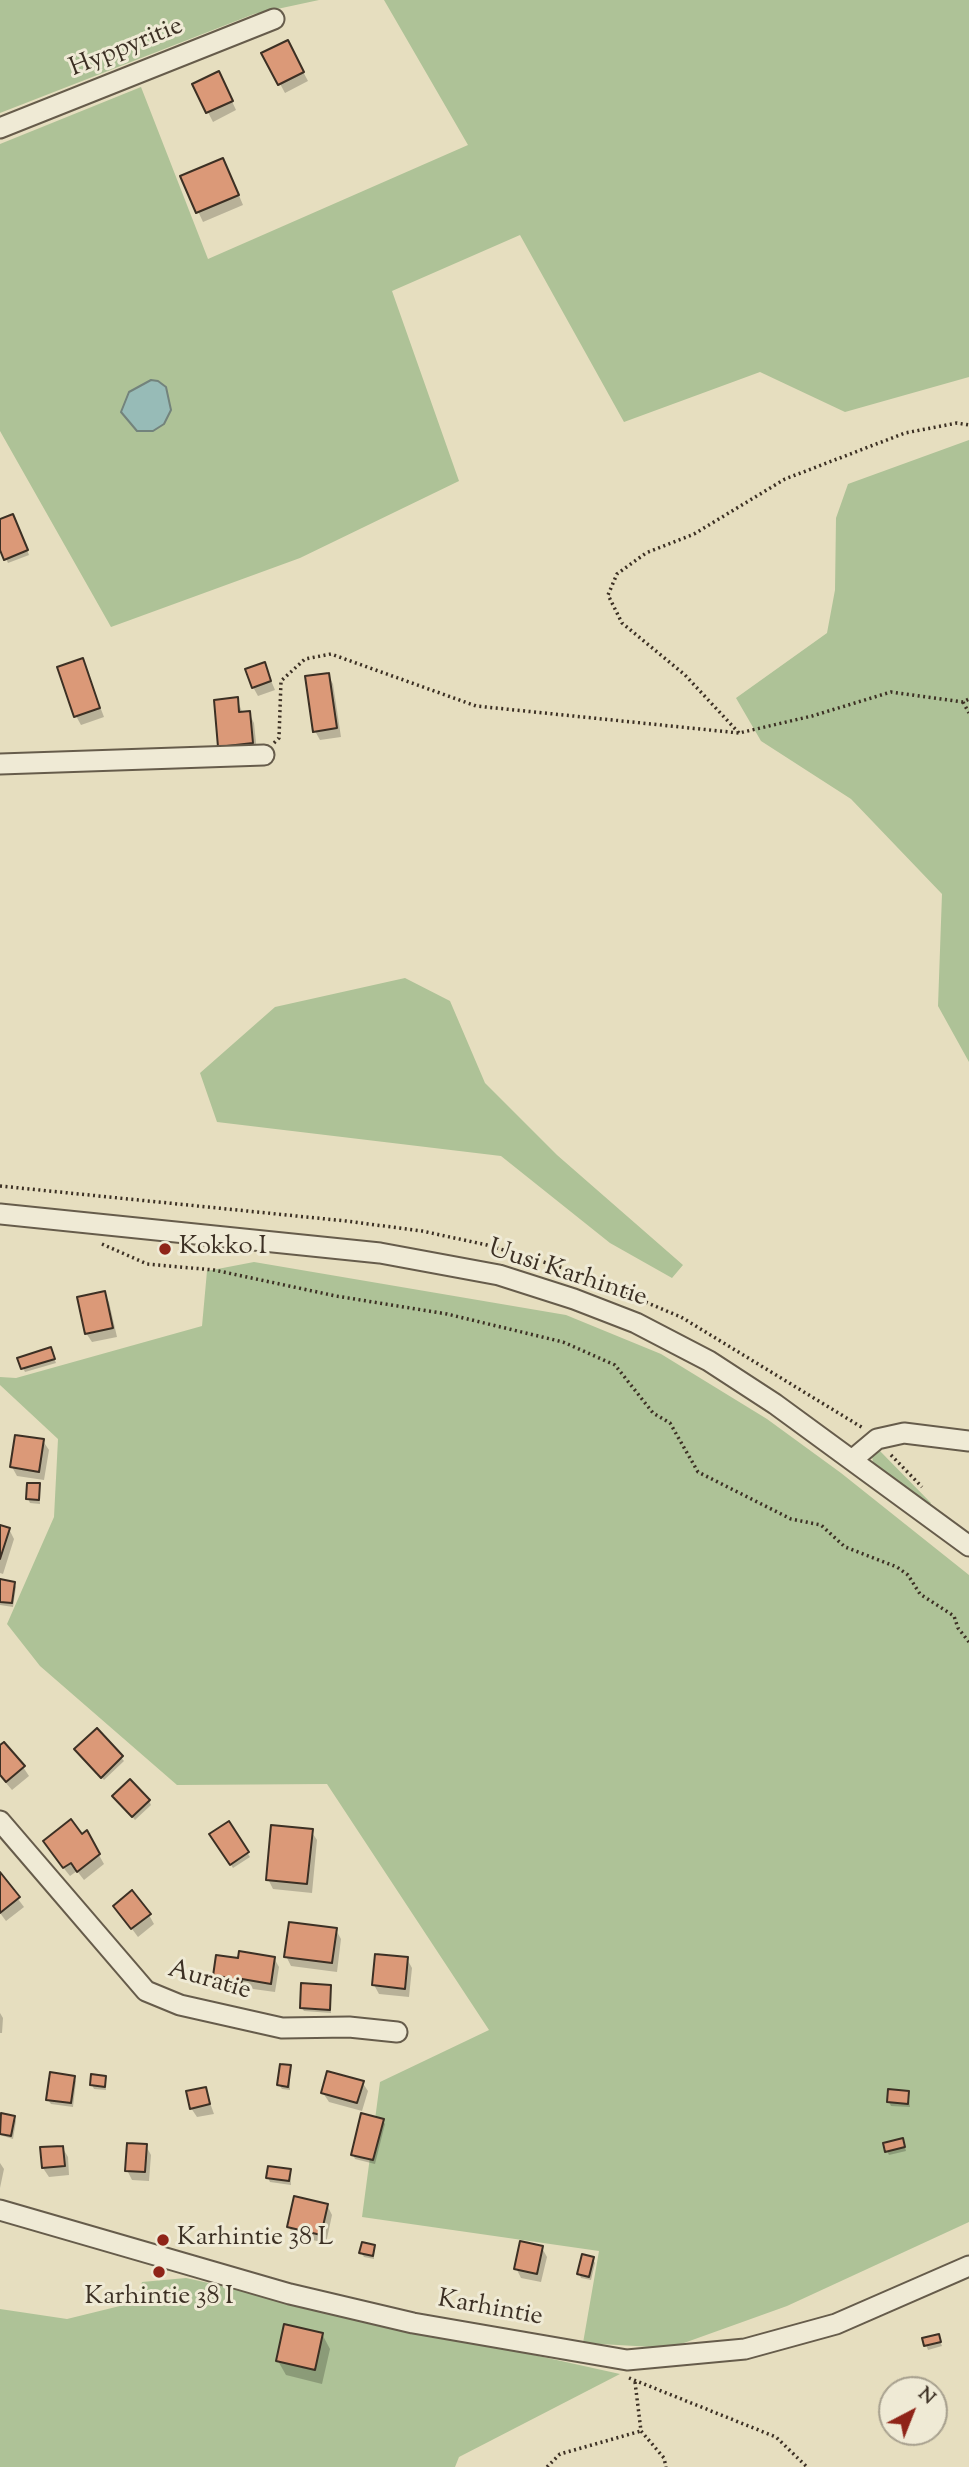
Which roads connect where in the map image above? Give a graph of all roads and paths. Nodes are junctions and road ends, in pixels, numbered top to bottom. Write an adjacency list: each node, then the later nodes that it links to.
1 (274, 19): 2 (street, Hyppyritie)
2 (0, 128)
3 (969, 425): 7 (path)
4 (969, 699): 5 (path)
5 (963, 702): 6 (path); 7 (path)
6 (969, 713)
7 (739, 733): 8 (path)
8 (264, 755): 9 (street)
9 (0, 764)
10 (0, 1214): 13 (street, Uusi Karhintie)
11 (93, 1240): 15 (path)
12 (969, 1441): 13 (street)
13 (852, 1460): 14 (street, Uusi Karhintie)
14 (969, 1546)
15 (969, 1642)
16 (0, 1821): 17 (street, Auratie)
17 (397, 2032)
18 (0, 2210): 20 (street, Karhintie)
19 (969, 2266): 20 (street, Karhintie)
20 (616, 2358): 21 (path)
21 (635, 2382): 22 (path); 25 (path)
22 (640, 2431): 23 (path); 24 (path)
23 (547, 2467)
24 (666, 2467)
25 (807, 2467)

